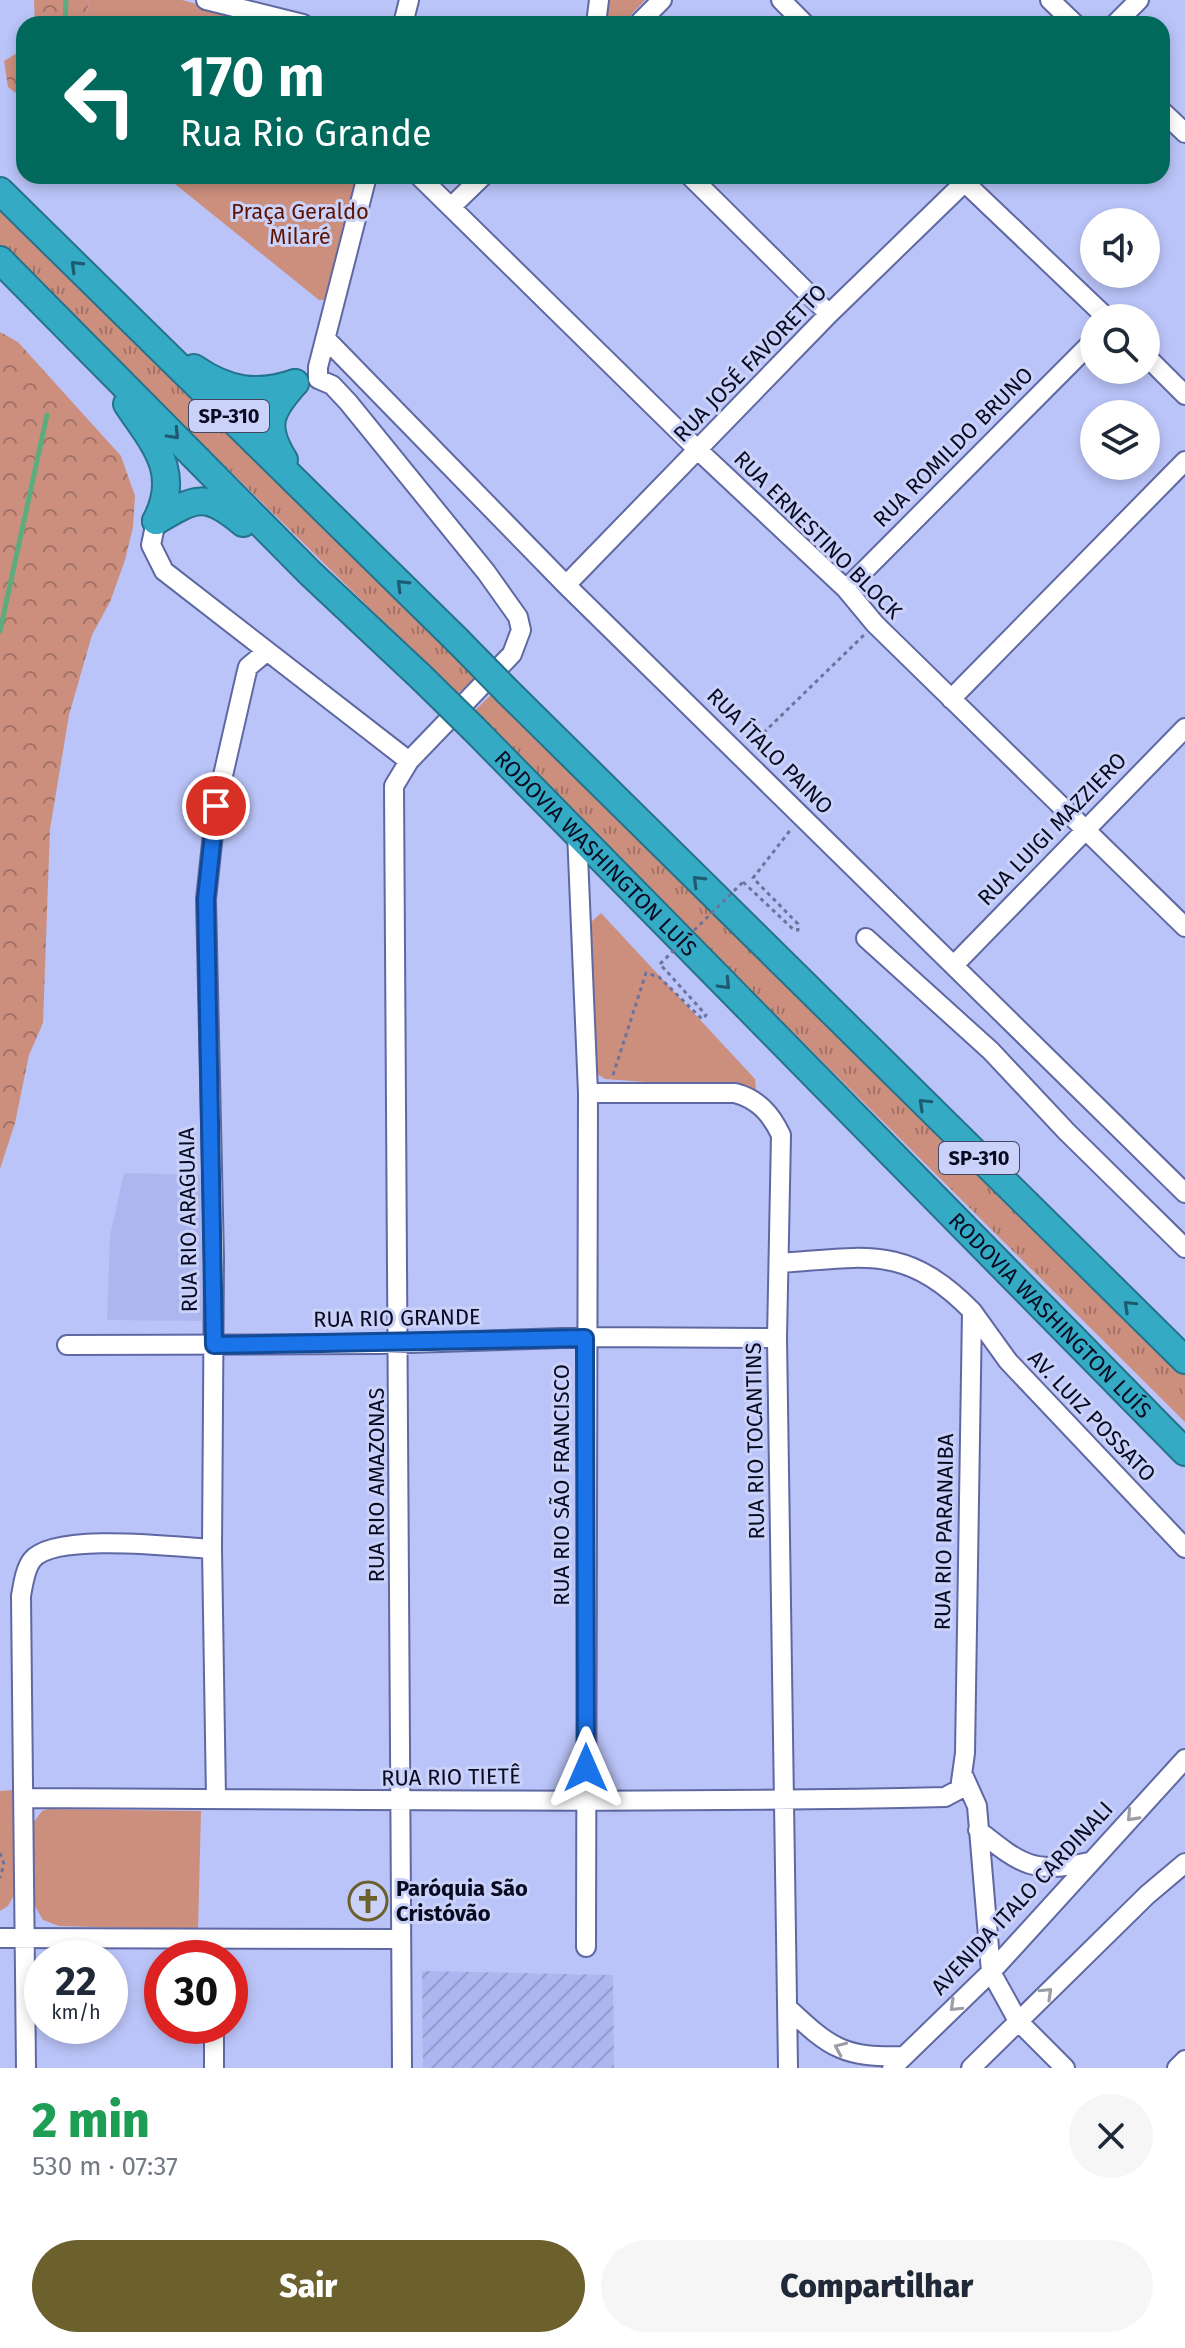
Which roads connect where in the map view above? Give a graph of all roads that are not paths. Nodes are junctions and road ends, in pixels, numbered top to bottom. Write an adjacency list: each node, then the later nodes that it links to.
1 (206, 0): 6 (street)
2 (662, 0): 7 (street)
3 (781, 0): 8 (street)
4 (1050, 0): 9 (street)
5 (1139, 0): 10 (street)
6 (271, 16)
7 (646, 16)
8 (797, 16)
9 (1067, 16)
10 (1123, 16)
11 (1170, 119): 12 (street)
12 (1185, 133)
13 (365, 184): 25 (street)
14 (427, 184): 20 (street, RUA ERNESTINO BLOCK)
15 (475, 184): 20 (street)
16 (698, 184): 24 (street)
17 (958, 184): 24 (street, RUA JOSÉ FAVORETTO)
18 (970, 184): 23 (street)
19 (0, 191): 22 (highway, SP-310, one-way to 19)
20 (451, 207): 31 (street, RUA ERNESTINO BLOCK)
21 (0, 260): 26 (highway, RODOVIA WASHINGTON LUÍS / SP-310)
22 (112, 302): 29 (highway); 34 (highway, SP-310)
23 (1093, 304)
24 (829, 314): 31 (street, RUA JOSÉ FAVORETTO)
25 (326, 339): 29 (street); 36 (street, RUA ÍTALO PAINO)
26 (89, 347): 33 (highway); 35 (highway, RODOVIA WASHINGTON LUÍS / SP-310, one-way to 35)
27 (1080, 354): 37 (street, RUA ROMILDO BRUNO)
28 (1160, 370): 30 (street)
29 (307, 381): 34 (highway); 41 (street)
30 (1185, 395)
31 (699, 451): 36 (street, RUA JOSÉ FAVORETTO); 37 (street, RUA ERNESTINO BLOCK)
32 (1185, 461): 39 (street)
33 (156, 521): 35 (highway); 38 (street)
34 (348, 532): 57 (highway, SP-310, one-way to 34, bridge)
35 (310, 573): 43 (highway, RODOVIA WASHINGTON LUÍS / SP-310, bridge)
36 (566, 585): 46 (street, RUA ÍTALO PAINO)
37 (846, 589): 39 (street, RUA ERNESTINO BLOCK)
38 (266, 652): 41 (street); 56 (street, RUA RIO ARAGUAIA)
39 (951, 699): 42 (street, RUA ERNESTINO BLOCK)
40 (1185, 728): 42 (street, RUA LUIGI MAZZIERO)
41 (409, 761): 54 (street, RUA RIO AMAZONAS)
42 (1086, 828): 44 (street, RUA ERNESTINO BLOCK); 46 (street, RUA LUIGI MAZZIERO)
43 (577, 832): 47 (street, RUA RIO SÃO FRANCISCO); 58 (highway, RODOVIA WASHINGTON LUÍS / SP-310, one-way to 58)
44 (1185, 927)
45 (866, 938): 49 (street)
46 (954, 965): 48 (street, RUA ÍTALO PAINO)
47 (588, 1093): 50 (street, RUA RIO TOCANTINS); 52 (street, RUA RIO SÃO FRANCISCO)
48 (1185, 1193)
49 (1185, 1248)
50 (780, 1263): 51 (street); 53 (street, RUA RIO TOCANTINS)
51 (972, 1311): 59 (street, AV. LUIZ POSSATO); 62 (street, RUA RIO PARANAIBA)
52 (585, 1338): 53 (street, RUA RIO GRANDE); 54 (street, RUA RIO GRANDE); 65 (street, RUA RIO SÃO FRANCISCO)
53 (777, 1338): 66 (street, RUA RIO TOCANTINS)
54 (399, 1342): 56 (street, RUA RIO GRANDE); 67 (street, RUA RIO AMAZONAS)
55 (67, 1345): 56 (street, RUA RIO GRANDE)
56 (214, 1345): 60 (street, RUA RIO ARAGUAIA)
57 (1185, 1360)
58 (1185, 1452)
59 (1185, 1548)
60 (212, 1549): 63 (street); 64 (street, RUA RIO ARAGUAIA)
61 (1185, 1759): 69 (street, AVENIDA ITALO CARDINALI, one-way to 69)
62 (964, 1777): 66 (street, RUA RIO TIETÊ); 68 (street)
63 (24, 1798): 64 (street, RUA RIO TIETÊ); 71 (street)
64 (216, 1799): 67 (street, RUA RIO TIETÊ)
65 (586, 1799): 66 (street, RUA RIO TIETÊ); 67 (street, RUA RIO TIETÊ); 75 (street, RUA RIO SÃO FRANCISCO)
66 (783, 1801): 77 (street, RUA RIO TOCANTINS)
67 (403, 1802): 74 (street, RUA RIO AMAZONAS)
68 (978, 1830): 69 (street); 76 (street)
69 (1089, 1862): 76 (street, AVENIDA ITALO CARDINALI)
70 (1185, 1863): 78 (street, one-way to 70)
71 (26, 1937): 72 (street); 73 (street); 82 (street)
72 (0, 1938)
73 (211, 1939): 74 (street)
74 (401, 1939): 84 (street, RUA RIO AMAZONAS)
75 (586, 1947)
76 (991, 1972): 78 (street); 81 (street, AVENIDA ITALO CARDINALI, one-way to 81)
77 (788, 2008): 81 (street, one-way to 77); 85 (street, RUA RIO TOCANTINS)
78 (1018, 2021): 86 (street); 87 (street)
79 (214, 2044): 83 (street)
80 (1185, 2060): 88 (street)
81 (898, 2062)
82 (26, 2068)
83 (214, 2068)
84 (402, 2068)
85 (788, 2068)
86 (971, 2068)
87 (1065, 2068)
88 (1177, 2068)

